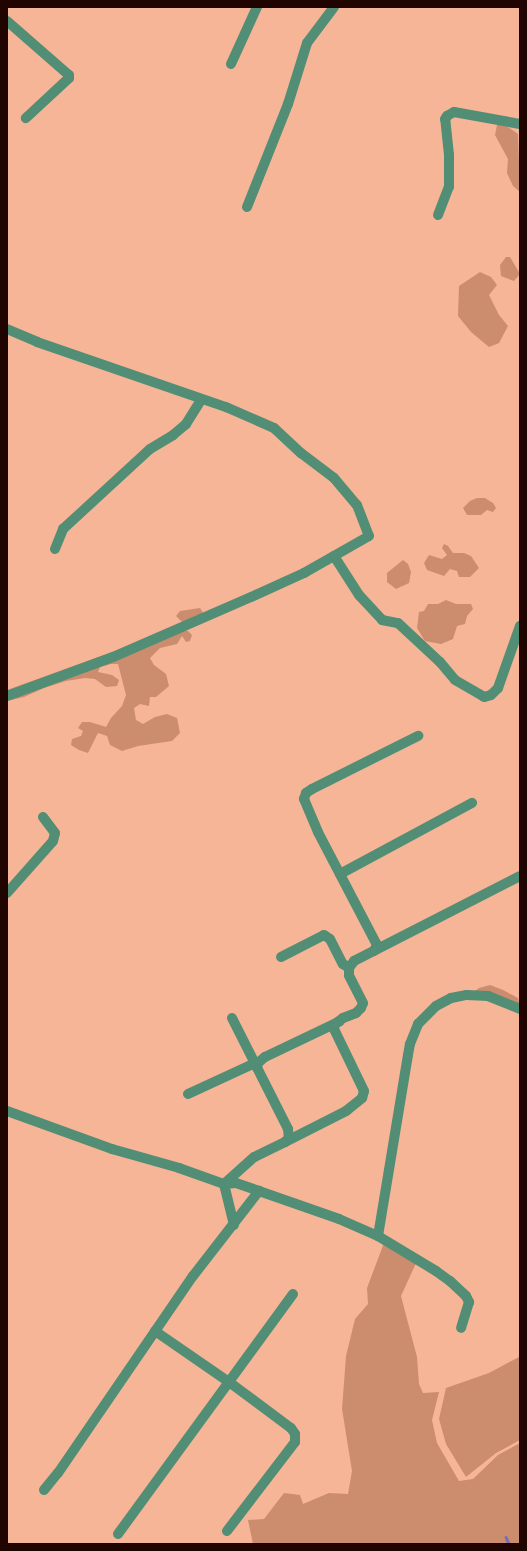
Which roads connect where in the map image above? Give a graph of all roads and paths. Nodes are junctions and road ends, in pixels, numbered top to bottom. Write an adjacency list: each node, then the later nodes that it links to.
1 (257, 7): 4 (street)
2 (334, 7): 7 (street)
3 (7, 21): 5 (street)
4 (231, 64)
5 (26, 118)
6 (520, 124): 8 (street)
7 (247, 207)
8 (438, 215)
9 (7, 329): 10 (street)
10 (201, 400): 11 (street); 12 (street)
11 (55, 549)
12 (334, 556): 13 (street); 14 (street)
13 (520, 626)
14 (7, 696)
15 (418, 736): 18 (street)
16 (472, 803): 18 (street)
17 (43, 817): 20 (street)
18 (340, 874): 21 (street)
19 (520, 876): 21 (street)
20 (7, 892)
21 (374, 951): 23 (street)
22 (281, 957): 23 (street)
23 (349, 968): 26 (street)
24 (520, 1009): 34 (street)
25 (232, 1018): 27 (street)
26 (340, 1021): 27 (street); 30 (street)
27 (256, 1065): 28 (street); 30 (street)
28 (188, 1094)
29 (7, 1111): 31 (street)
30 (285, 1142): 31 (street)
31 (224, 1184): 32 (street); 33 (street)
32 (259, 1190): 33 (street); 34 (street)
33 (234, 1225): 37 (street)
34 (378, 1236): 36 (street)
35 (292, 1294): 38 (street)
36 (462, 1328)
37 (155, 1332): 38 (street); 39 (street)
38 (229, 1382): 40 (street); 41 (street)
39 (44, 1490)
40 (227, 1531)
41 (118, 1534)

